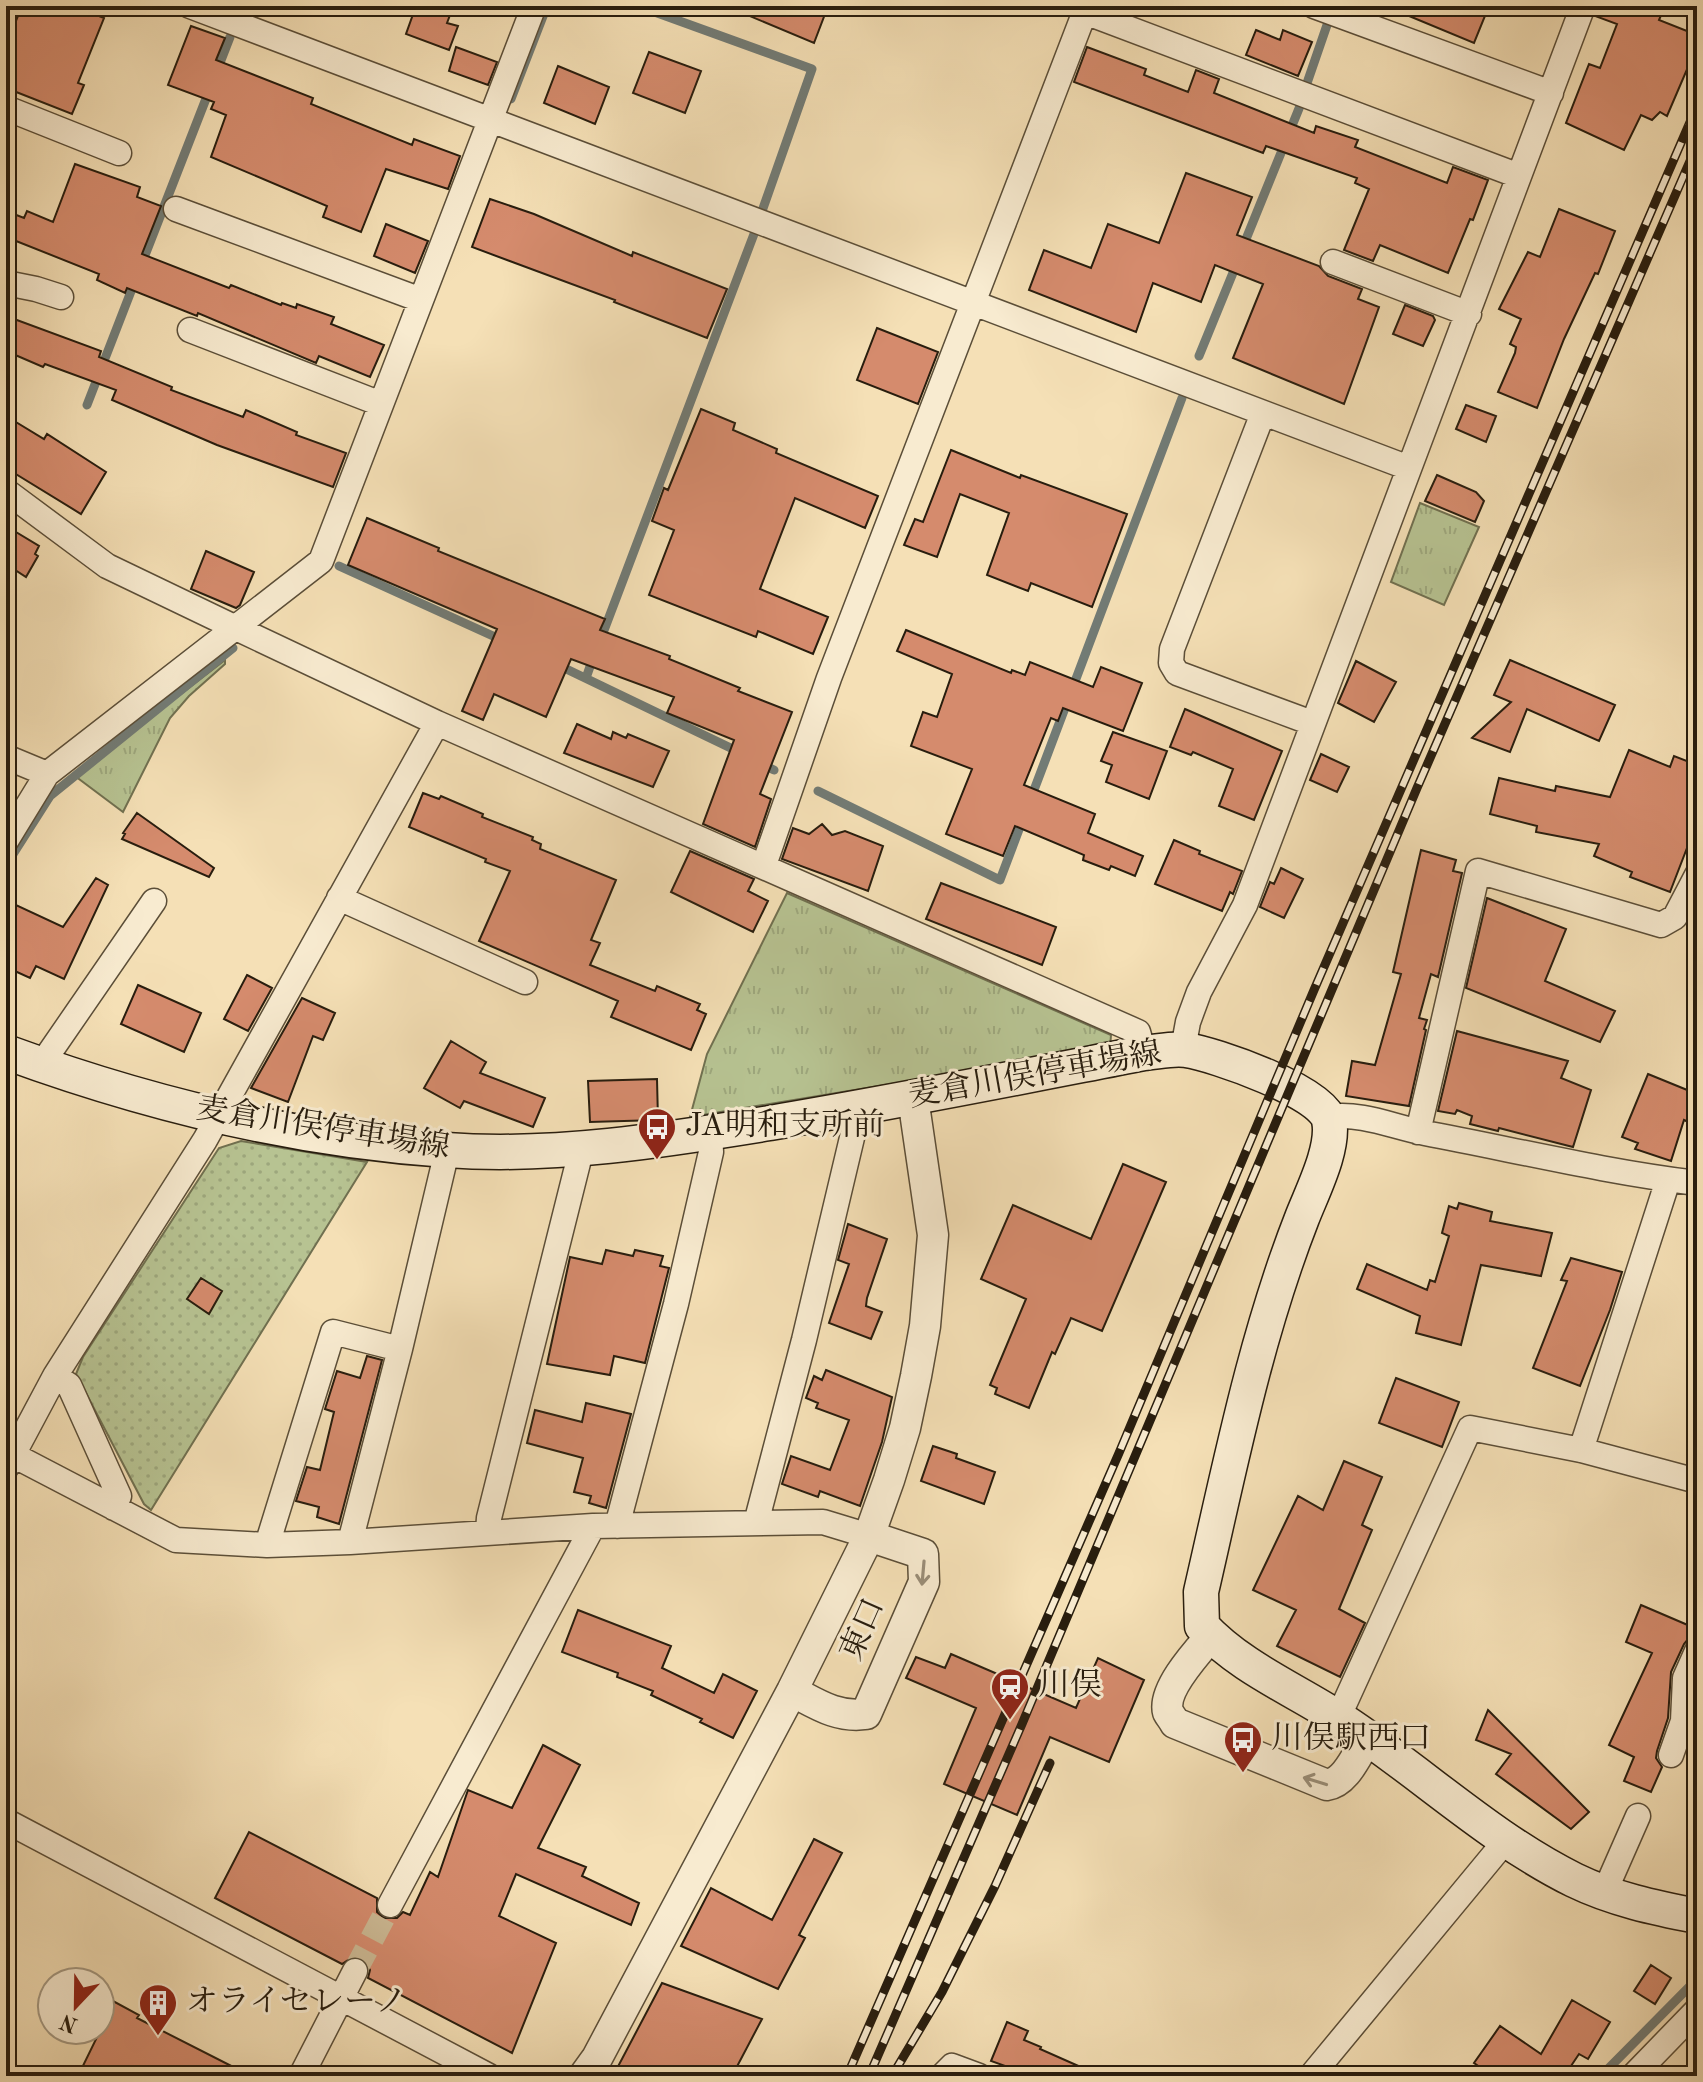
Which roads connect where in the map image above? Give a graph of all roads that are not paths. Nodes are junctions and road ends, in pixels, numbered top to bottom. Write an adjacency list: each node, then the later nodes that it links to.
1 (190, 6): 8 (street)
2 (534, 6): 8 (street)
3 (1314, 6): 6 (street)
4 (1583, 6): 6 (street)
5 (1086, 9): 10 (street); 16 (street)
6 (1551, 93): 10 (street)
7 (6, 108): 9 (street)
8 (491, 120): 15 (street); 16 (street)
9 (119, 153)
10 (1519, 176): 17 (street)
11 (176, 209): 15 (street)
12 (1333, 262): 17 (street)
13 (6, 283): 14 (street)
14 (61, 297)
15 (421, 300): 19 (street)
16 (972, 301): 20 (street); 29 (street)
17 (1469, 314): 21 (street)
18 (190, 330): 19 (street)
19 (381, 404): 23 (street)
20 (1263, 413): 21 (street); 25 (street)
21 (1409, 468): 25 (street)
22 (6, 491): 23 (street)
23 (234, 627): 24 (street); 27 (street)
24 (437, 723): 29 (street); 31 (street)
25 (1312, 723): 34 (street)
26 (6, 757): 27 (street)
27 (47, 774): 28 (street)
28 (6, 841)
29 (764, 865): 36 (street)
30 (1697, 875): 42 (street)
31 (339, 898): 33 (street); 40 (street)
32 (154, 901): 37 (street)
33 (525, 982)
34 (1183, 1049): 36 (main road, 麦倉川俣停車場線); 41 (main road, 麦倉川俣停車場線)
35 (6, 1052): 37 (main road, 麦倉川俣停車場線)
36 (1144, 1053): 38 (main road, 麦倉川俣停車場線)
37 (41, 1065): 40 (main road, 麦倉川俣停車場線)
38 (913, 1098): 39 (main road, 麦倉川俣停車場線); 57 (street)
39 (851, 1109): 43 (main road, 麦倉川俣停車場線); 54 (street)
40 (219, 1116): 45 (main road, 麦倉川俣停車場線); 49 (street)
41 (1329, 1117): 42 (street); 60 (main road)
42 (1418, 1132): 46 (street)
43 (710, 1133): 44 (main road, 麦倉川俣停車場線); 55 (street)
44 (582, 1147): 45 (main road, 麦倉川俣停車場線); 56 (street)
45 (447, 1151): 48 (street)
46 (1668, 1180): 47 (street); 50 (street)
47 (1697, 1183)
48 (400, 1349): 58 (street); 59 (street)
49 (55, 1376): 51 (street); 53 (street)
50 (1581, 1450): 52 (street); 63 (street)
51 (9, 1462): 53 (street)
52 (1697, 1481)
53 (114, 1508): 59 (street)
54 (756, 1523): 55 (street); 57 (street)
55 (605, 1526): 56 (street); 70 (street)
56 (488, 1531): 58 (street)
57 (869, 1536): 62 (street); 62 (street, 東口, one-way to 62)
58 (350, 1542): 59 (street)
59 (267, 1545)
60 (1211, 1636): 63 (main road); 64 (street, one-way to 60)
61 (1697, 1651): 65 (street)
62 (792, 1691): 77 (street)
63 (1338, 1718): 64 (main road)
64 (1368, 1738): 68 (main road)
65 (1671, 1755)
66 (1638, 1816): 69 (street)
67 (6, 1821): 73 (street)
68 (1507, 1839): 69 (main road); 80 (street)
69 (1605, 1891): 71 (main road)
70 (390, 1905)
71 (1697, 1916)
72 (355, 1971): 73 (street)
73 (340, 1998): 75 (street); 76 (street)
74 (1697, 2010): 81 (street)
75 (301, 2076)
76 (489, 2076)
77 (584, 2076)
78 (942, 2076): 79 (street)
79 (979, 2076)
80 (1311, 2076)
81 (1633, 2076)

